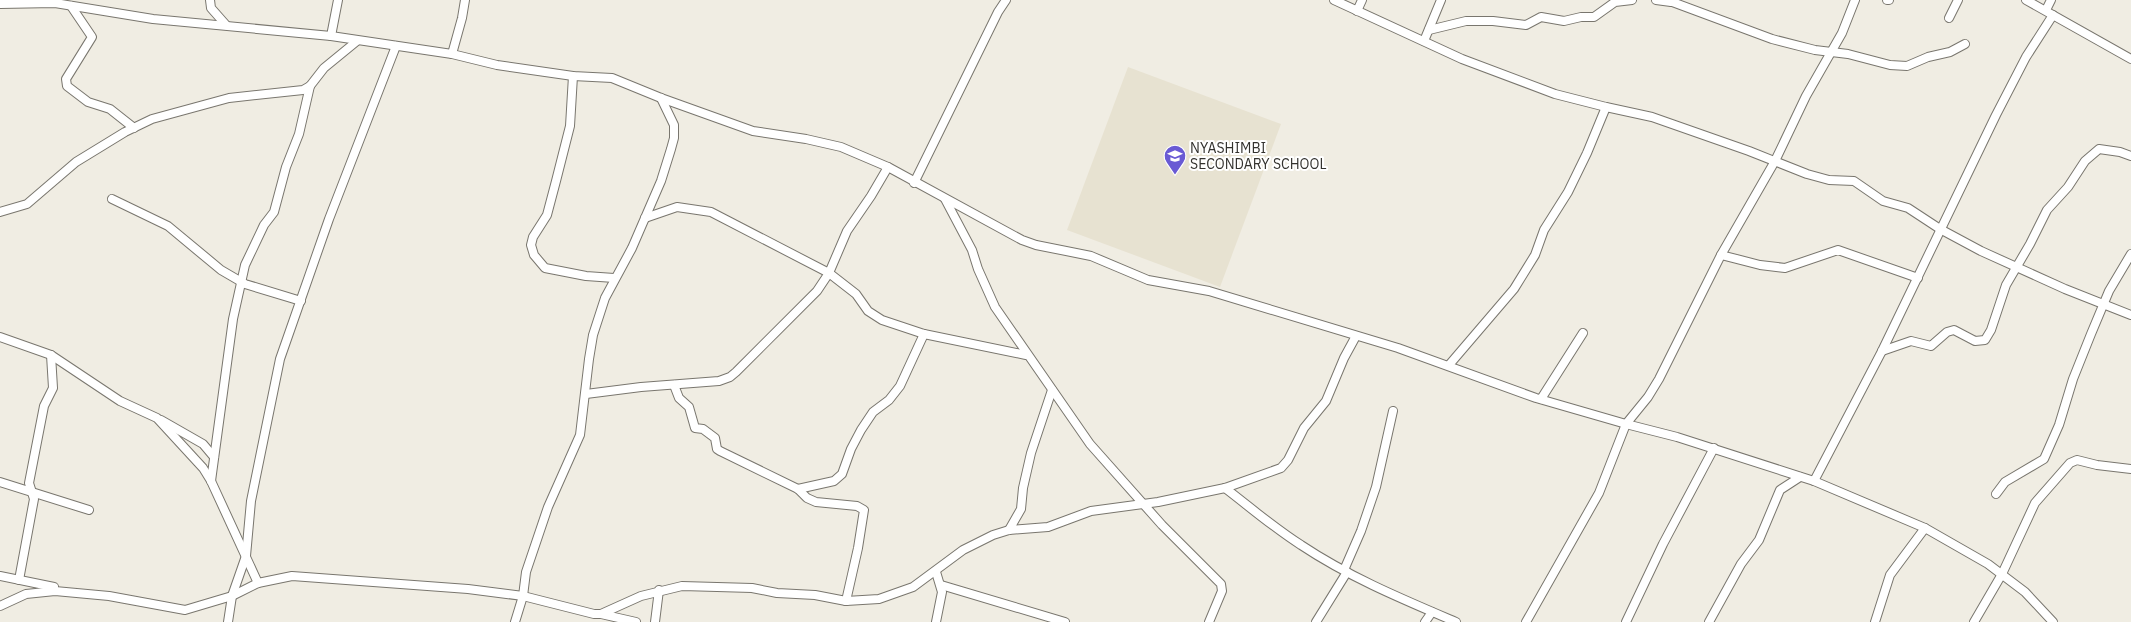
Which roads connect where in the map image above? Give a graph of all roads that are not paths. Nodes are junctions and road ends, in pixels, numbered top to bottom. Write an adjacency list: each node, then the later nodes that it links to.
1 (210, 0): 22 (street)
2 (338, 0): 24 (street)
3 (465, 0): 30 (street)
4 (1006, 0): 40 (street)
5 (1334, 0): 19 (street)
6 (1362, 0): 19 (street)
7 (1441, 0): 23 (street)
8 (1632, 0): 23 (street)
9 (1656, 0): 14 (street)
10 (1855, 0): 29 (street)
11 (1958, 0): 21 (street)
12 (2026, 0): 18 (street)
13 (2051, 0): 18 (street)
14 (1669, 1): 29 (street)
15 (17, 2): 16 (street); 17 (street)
16 (0, 4)
17 (71, 6): 22 (street); 36 (street)
18 (2046, 10): 20 (street)
19 (1357, 11): 26 (street)
20 (2053, 15): 31 (street); 45 (street)
21 (1949, 18)
22 (226, 25): 24 (street)
23 (1430, 30): 26 (street)
24 (331, 36): 25 (street)
25 (357, 41): 28 (street); 33 (street)
26 (1424, 41): 35 (street)
27 (1965, 44): 29 (street)
28 (396, 46): 30 (street); 53 (street)
29 (1831, 51): 38 (street)
30 (452, 54): 32 (street)
31 (2131, 59)
32 (573, 76): 34 (street); 50 (street)
33 (310, 86): 36 (street); 52 (street)
34 (661, 98): 39 (street); 44 (street)
35 (1606, 107): 38 (street); 63 (street)
36 (134, 128): 43 (street)
37 (2131, 156): 48 (street)
38 (1775, 161): 45 (street); 47 (street)
39 (888, 167): 40 (street); 49 (street)
40 (914, 183): 42 (street)
41 (112, 199): 52 (street)
42 (945, 199): 58 (street); 62 (street)
43 (0, 212)
44 (645, 218): 49 (street); 50 (street)
45 (1940, 229): 48 (street); 51 (street)
46 (2131, 254): 54 (street)
47 (1721, 255): 51 (street); 70 (street)
48 (2017, 267): 54 (street); 60 (street)
49 (829, 273): 57 (street); 64 (street)
50 (614, 278): 66 (street)
51 (1918, 278): 60 (street)
52 (241, 282): 53 (street); 72 (street)
53 (301, 301): 86 (street)
54 (2104, 304): 55 (street); 81 (street)
55 (2131, 315)
56 (1583, 333): 67 (street)
57 (924, 334): 62 (street); 79 (street)
58 (1356, 336): 63 (street); 78 (street)
59 (0, 337): 61 (street)
60 (1882, 351): 77 (street)
61 (51, 355): 69 (street); 80 (street)
62 (1026, 355): 65 (street)
63 (1449, 365): 67 (street)
64 (674, 385): 66 (street); 79 (street)
65 (1052, 390): 82 (street); 85 (street)
66 (586, 394): 97 (street)
67 (1541, 399): 70 (street)
68 (1393, 411): 87 (street)
69 (157, 418): 72 (street); 75 (street)
70 (1626, 424): 71 (street); 112 (street)
71 (1714, 448): 74 (street); 113 (street)
72 (214, 457): 75 (street)
73 (2131, 469): 89 (street)
74 (1800, 477): 77 (street); 114 (street)
75 (212, 481): 86 (street)
76 (0, 482): 80 (street)
77 (1814, 482): 84 (street)
78 (1225, 488): 82 (street); 87 (street)
79 (798, 489): 98 (street)
80 (32, 492): 83 (street); 91 (street)
81 (1996, 494)
82 (1144, 504): 85 (street); 108 (street)
83 (89, 510)
84 (1925, 528): 89 (street); 115 (street)
85 (1009, 530): 88 (street)
86 (246, 556): 92 (street); 96 (street)
87 (1345, 571): 100 (street); 109 (street)
88 (936, 572): 93 (street); 98 (street)
89 (2002, 574): 116 (street); 117 (street)
90 (0, 576): 91 (street)
91 (19, 580): 94 (street)
92 (258, 583): 96 (street); 97 (street)
93 (941, 585): 106 (street); 107 (street)
94 (54, 587)
95 (659, 590): 98 (street); 101 (street); 105 (street)
96 (232, 596): 99 (street); 102 (street)
97 (523, 596): 101 (street); 103 (street)
98 (846, 601)
99 (0, 606)
100 (1432, 612): 110 (street); 111 (street)
101 (601, 614): 104 (street)
102 (228, 622)
103 (515, 622)
104 (636, 622)
105 (655, 622)
106 (936, 622)
107 (1065, 622)
108 (1209, 622)
109 (1316, 622)
110 (1425, 622)
111 (1456, 622)
112 (1526, 622)
113 (1626, 622)
114 (1709, 622)
115 (1875, 622)
116 (1974, 622)
117 (2053, 622)

